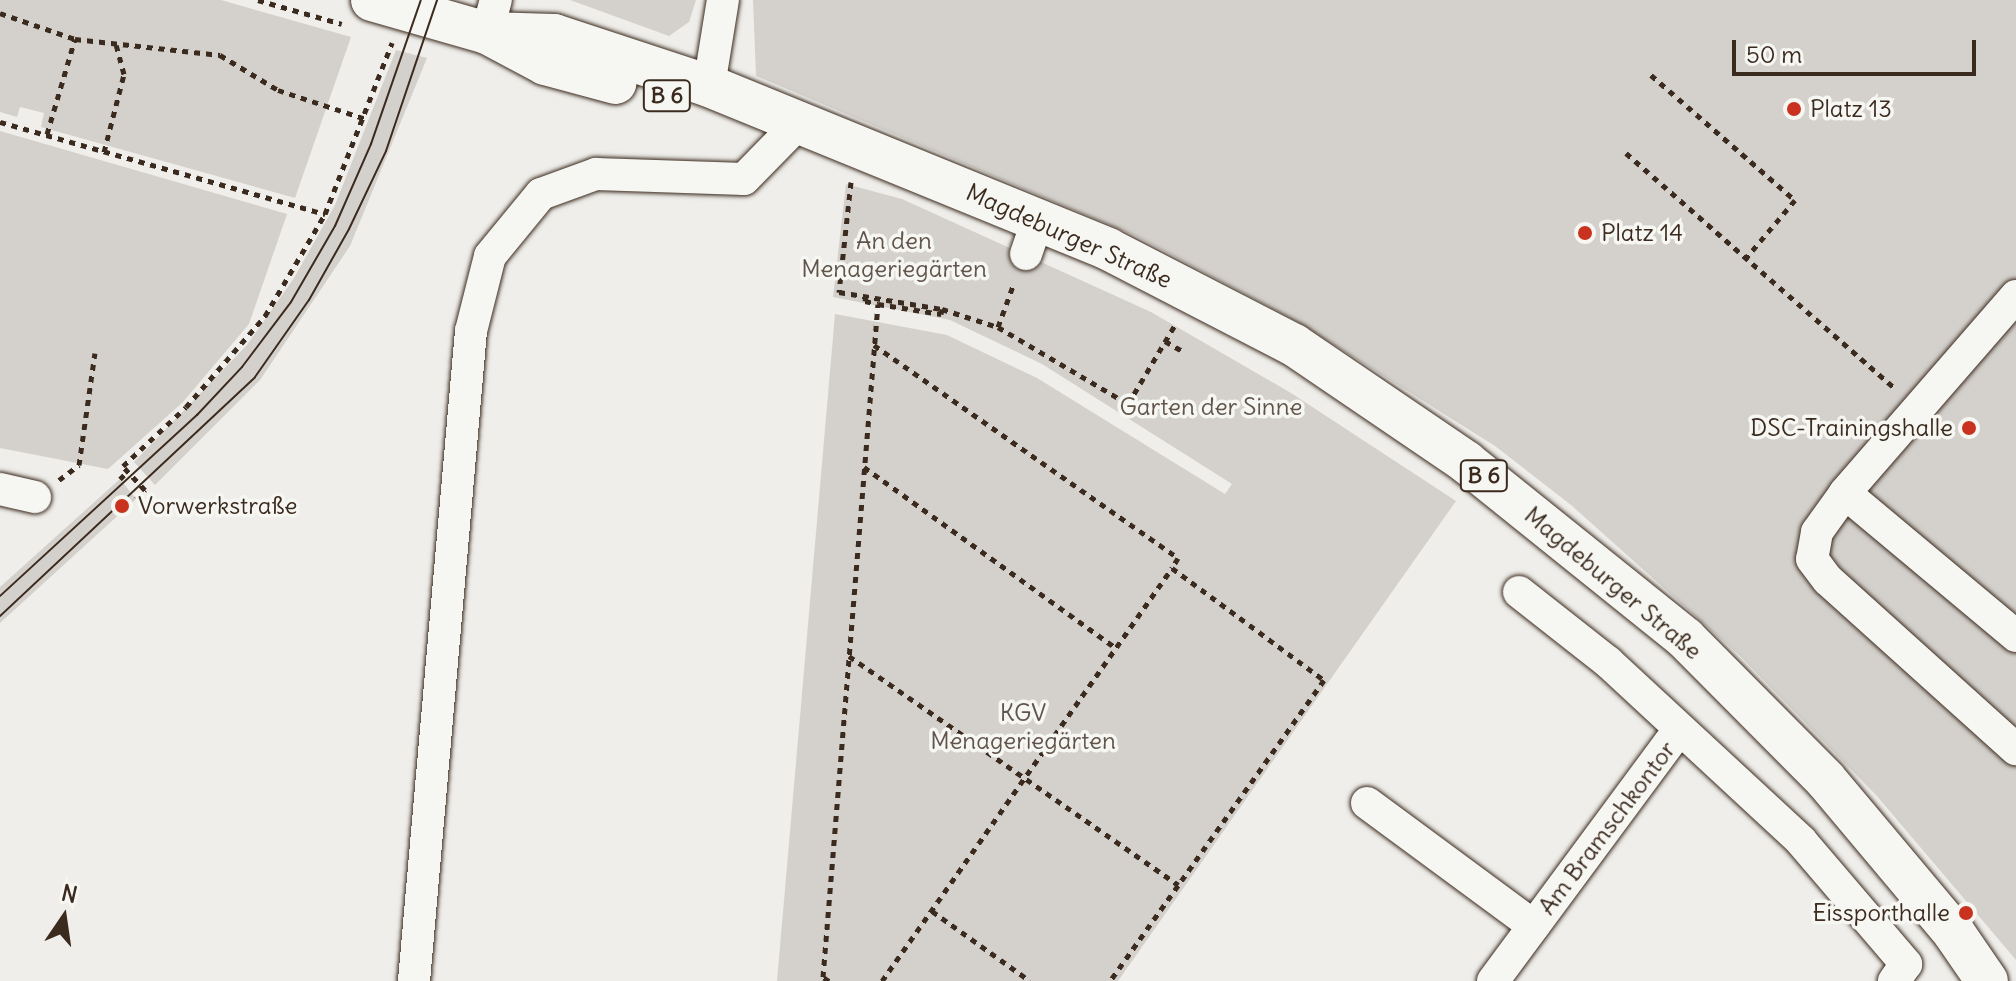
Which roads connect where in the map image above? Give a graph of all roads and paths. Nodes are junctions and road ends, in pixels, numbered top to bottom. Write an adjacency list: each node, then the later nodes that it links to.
1 (258, 0): 3 (path)
2 (723, 0): 9 (street)
3 (372, 11): 5 (main road, Magdeburger Straße / B 6); 10 (path)
4 (0, 13): 6 (path)
5 (492, 16): 9 (main road, Magdeburger Straße / B 6); 12 (main road, Magdeburger Straße / B 6)
6 (75, 39): 7 (path); 13 (path)
7 (116, 45): 10 (path); 15 (path)
8 (1651, 75): 19 (path)
9 (709, 86): 14 (main road, Magdeburger Straße / B 6)
10 (366, 119): 17 (path)
11 (0, 122): 13 (path)
12 (792, 130): 14 (main road, Magdeburger Straße / B 6); 51 (street)
13 (47, 134): 15 (path)
14 (851, 145): 18 (main road, Magdeburger Straße / B 6); 21 (path)
15 (104, 152): 17 (path)
16 (1626, 153): 19 (path)
17 (325, 214): 32 (path)
18 (1032, 237): 20 (main road, Magdeburger Straße / B 6); 25 (path)
19 (1746, 258): 30 (path)
20 (1194, 293): 26 (path); 57 (main road, Magdeburger Straße / B 6)
21 (866, 296): 23 (path); 24 (path)
22 (2016, 296): 30 (street)
23 (878, 304): 24 (path); 27 (path)
24 (942, 309): 25 (path)
25 (998, 327): 26 (path)
26 (1165, 341): 28 (path)
27 (874, 345): 31 (path); 38 (path)
28 (1184, 352)
29 (95, 353): 36 (path)
30 (1918, 409): 35 (street)
31 (864, 466): 41 (path); 42 (path)
32 (128, 471): 33 (path); 37 (path)
33 (120, 479)
34 (0, 489): 36 (street)
35 (1845, 493): 40 (street); 44 (street)
36 (35, 497)
37 (136, 499)
38 (1172, 568): 41 (path); 47 (path)
39 (1519, 592): 43 (street, Am Bramschkontor)
40 (2016, 636)
41 (1116, 648): 45 (path)
42 (849, 656): 45 (path); 52 (path)
43 (1679, 730): 49 (street, Am Bramschkontor); 50 (street, Am Bramschkontor)
44 (2016, 749)
45 (1025, 778): 47 (path); 48 (path)
46 (1367, 803): 49 (street, Am Bramschkontor)
47 (1178, 885): 55 (path)
48 (932, 911): 53 (path); 54 (path)
49 (1534, 926): 56 (street, Am Bramschkontor)
50 (1906, 975)
51 (414, 981)
52 (829, 981)
53 (882, 981)
54 (1030, 981)
55 (1110, 981)
56 (1493, 981)
57 (1987, 981)

